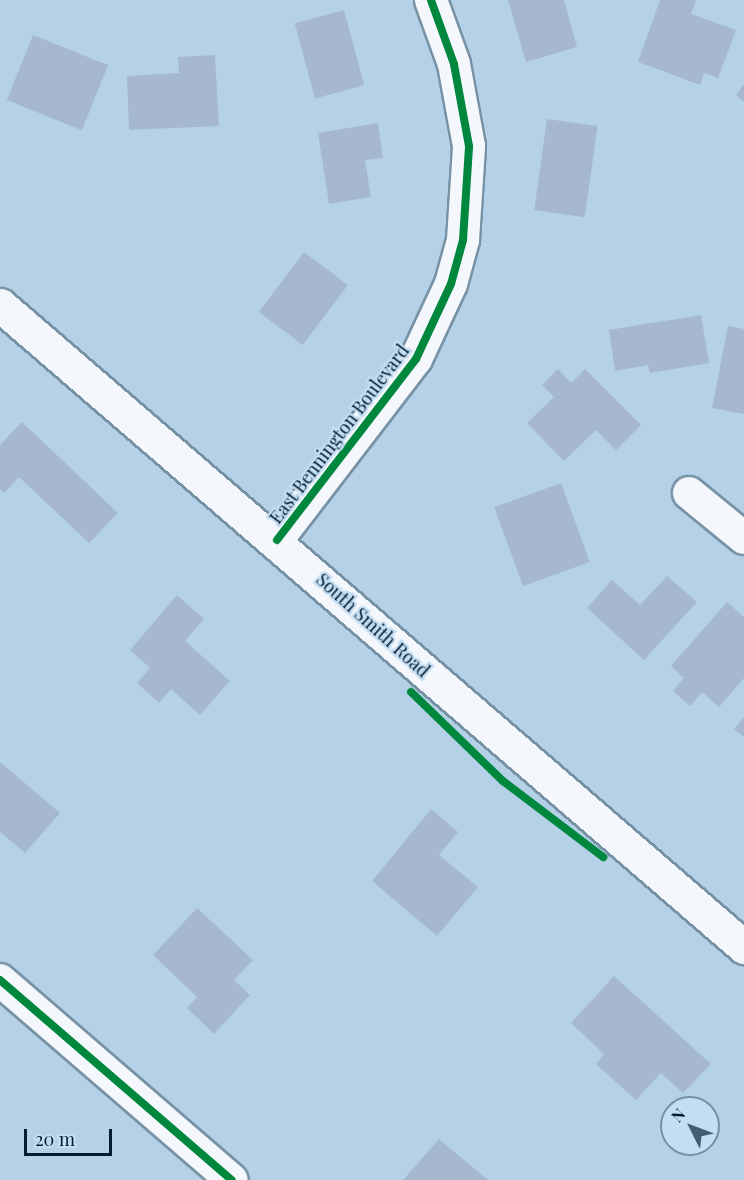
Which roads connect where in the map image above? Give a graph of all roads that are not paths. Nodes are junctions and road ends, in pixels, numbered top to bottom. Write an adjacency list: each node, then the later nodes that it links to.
1 (431, 0): 5 (street, East Bennington Boulevard)
2 (0, 305): 5 (main road, South Smith Road)
3 (689, 493): 4 (street)
4 (744, 538)
5 (277, 540): 6 (main road, South Smith Road)
6 (744, 947)
7 (0, 980): 8 (street)
8 (232, 1180)

